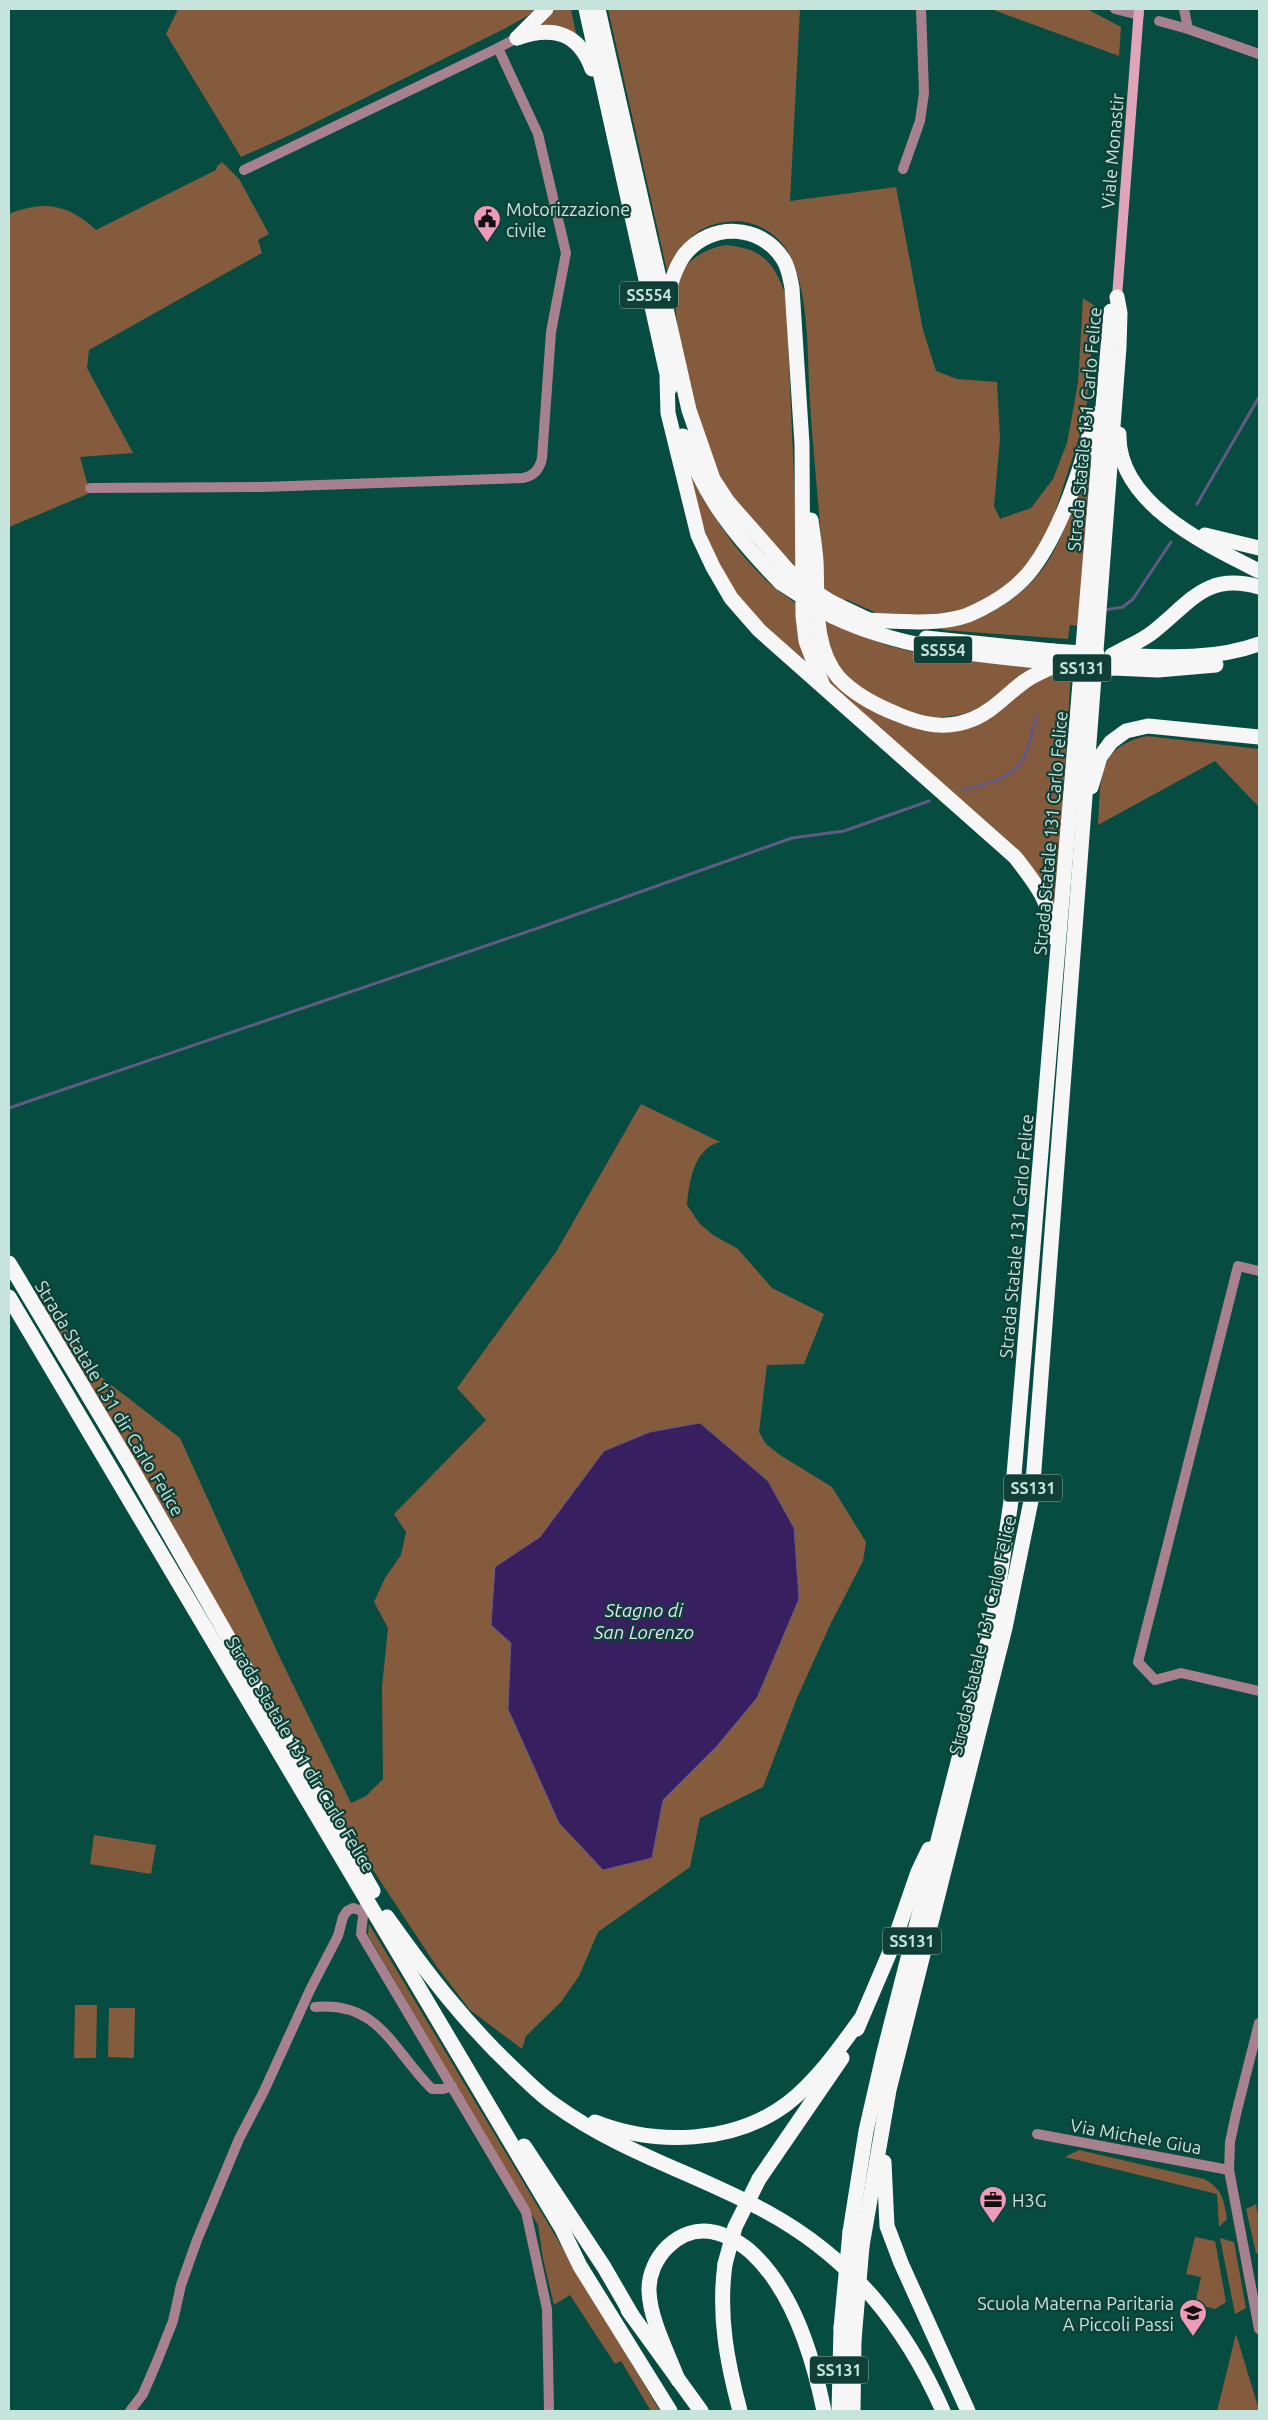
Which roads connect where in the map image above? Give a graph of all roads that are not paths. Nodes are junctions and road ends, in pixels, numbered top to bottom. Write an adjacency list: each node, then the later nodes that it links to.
1 (546, 9): 10 (highway)
2 (586, 9): 13 (highway, SS554)
3 (598, 9): 17 (highway, SS554)
4 (921, 9): 14 (street)
5 (1115, 9): 7 (street)
6 (1184, 9): 9 (street)
7 (1139, 12): 16 (main road, Viale Monastir)
8 (1159, 21): 9 (street)
9 (1188, 28): 12 (street)
10 (518, 38): 11 (street); 13 (highway)
11 (498, 48): 15 (street); 21 (street)
12 (1259, 54)
13 (602, 79): 19 (highway, SS554)
14 (904, 169)
15 (244, 170)
16 (1117, 297): 18 (highway, Strada Statale 131 Carlo Felice / SS131)
17 (664, 304): 20 (highway); 26 (highway, SS554, bridge)
18 (1113, 346): 22 (highway); 27 (highway); 34 (highway, Strada Statale 131 Carlo Felice / SS131); 35 (highway, Strada Statale 131 Carlo Felice / SS131)
19 (667, 378): 26 (highway, SS554, bridge); 32 (highway)
20 (802, 444): 30 (highway); 32 (highway)
21 (90, 488)
22 (1184, 529): 23 (highway); 24 (highway)
23 (1259, 548)
24 (1259, 571)
25 (1259, 587): 31 (highway)
26 (832, 609): 27 (highway, SS554); 30 (highway, SS554)
27 (866, 620): 30 (highway, SS554)
28 (1259, 644): 31 (highway, SS554)
29 (1259, 653): 31 (highway, SS554)
30 (1056, 657): 31 (highway, SS554, bridge); 31 (highway, SS554, bridge)
31 (1113, 661)
32 (824, 688): 35 (highway)
33 (1259, 737): 34 (highway)
34 (1082, 817): 41 (highway, Strada Statale 131 Carlo Felice / SS131)
35 (1056, 992): 40 (highway, Strada Statale 131 Carlo Felice / SS131)
36 (9, 1263): 43 (highway, Strada Statale 131 dir Carlo Felice)
37 (1259, 1271): 39 (street)
38 (9, 1297): 42 (highway, Strada Statale 131 dir Carlo Felice)
39 (1259, 1691)
40 (940, 1829): 45 (highway); 61 (highway, Strada Statale 131 Carlo Felice / SS131, bridge)
41 (946, 1870): 62 (highway, Strada Statale 131 Carlo Felice / SS131, bridge); 64 (highway)
42 (365, 1905): 48 (street); 51 (highway, Strada Statale 131 dir Carlo Felice); 55 (street)
43 (388, 1917): 47 (highway); 52 (highway)
44 (315, 2007): 48 (street)
45 (860, 2020): 47 (highway); 59 (highway, bridge)
46 (1259, 2023): 50 (street)
47 (518, 2073): 63 (highway)
48 (452, 2086): 56 (street)
49 (1037, 2134): 50 (street, Via Michele Giua)
50 (1229, 2170): 53 (street)
51 (562, 2229): 52 (highway); 57 (highway)
52 (634, 2317): 54 (highway)
53 (1259, 2329)
54 (678, 2380): 58 (highway); 60 (highway)
55 (130, 2411)
56 (549, 2411)
57 (670, 2411)
58 (701, 2411)
59 (740, 2411)
60 (824, 2411)
61 (839, 2411)
62 (853, 2411)
63 (943, 2411)
64 (968, 2411)

